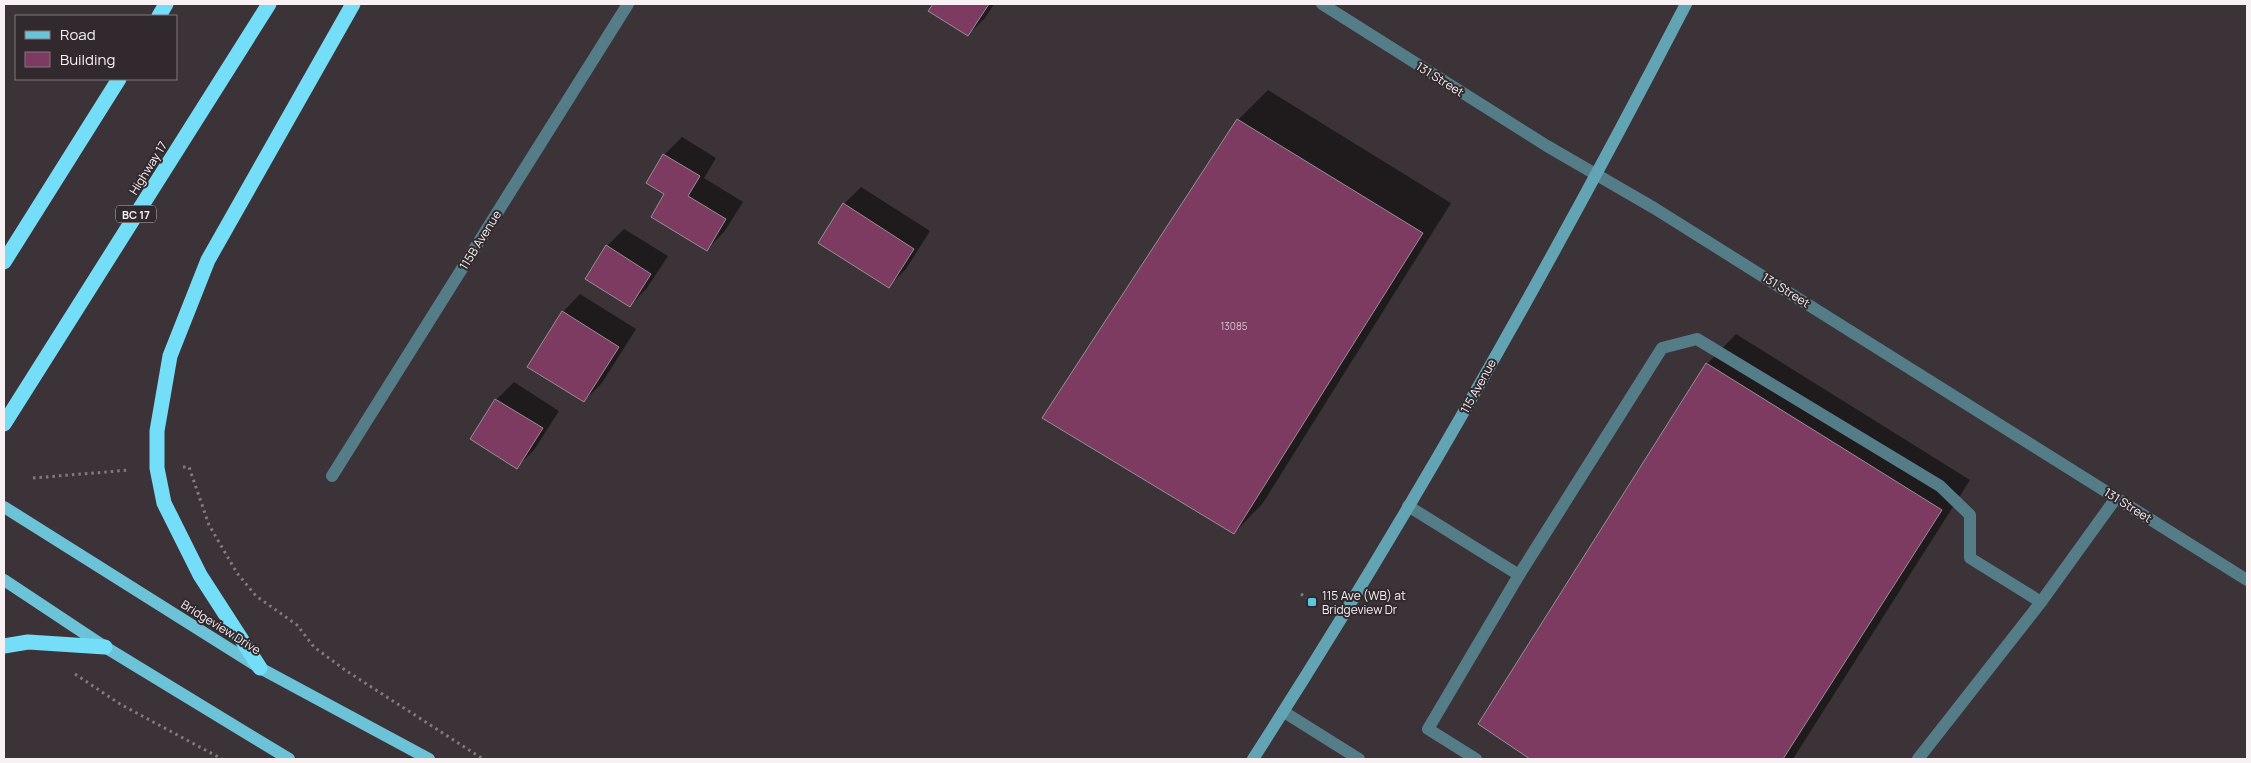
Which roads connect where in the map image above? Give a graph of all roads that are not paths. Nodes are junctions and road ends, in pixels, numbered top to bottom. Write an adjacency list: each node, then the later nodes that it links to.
1 (166, 4): 7 (highway)
2 (269, 4): 13 (highway, Highway 17 / BC 17)
3 (353, 4): 24 (highway)
4 (628, 4): 14 (street, 115B Avenue)
5 (1322, 4): 9 (street, 131 Street)
6 (1686, 4): 9 (street, 115 Avenue)
7 (159, 15)
8 (118, 80): 10 (highway)
9 (1597, 176): 15 (street, 131 Street); 16 (street, 115 Avenue)
10 (20, 235): 11 (highway); 12 (highway)
11 (4, 248)
12 (4, 262)
13 (4, 424)
14 (332, 476)
15 (2116, 498): 20 (street, 131 Street); 21 (street)
16 (1408, 506): 18 (street); 25 (street, 115 Avenue)
17 (4, 507): 24 (main road, Bridgeview Drive)
18 (1519, 574): 21 (street); 30 (street)
19 (4, 580): 23 (main road)
20 (2247, 580)
21 (2041, 602): 31 (street)
22 (4, 646): 23 (highway)
23 (105, 647): 26 (main road)
24 (260, 668): 27 (main road, Bridgeview Drive)
25 (1284, 712): 28 (street, 115 Avenue); 29 (street)
26 (289, 759)
27 (429, 759)
28 (1253, 759)
29 (1359, 759)
30 (1476, 759)
31 (1918, 759)

